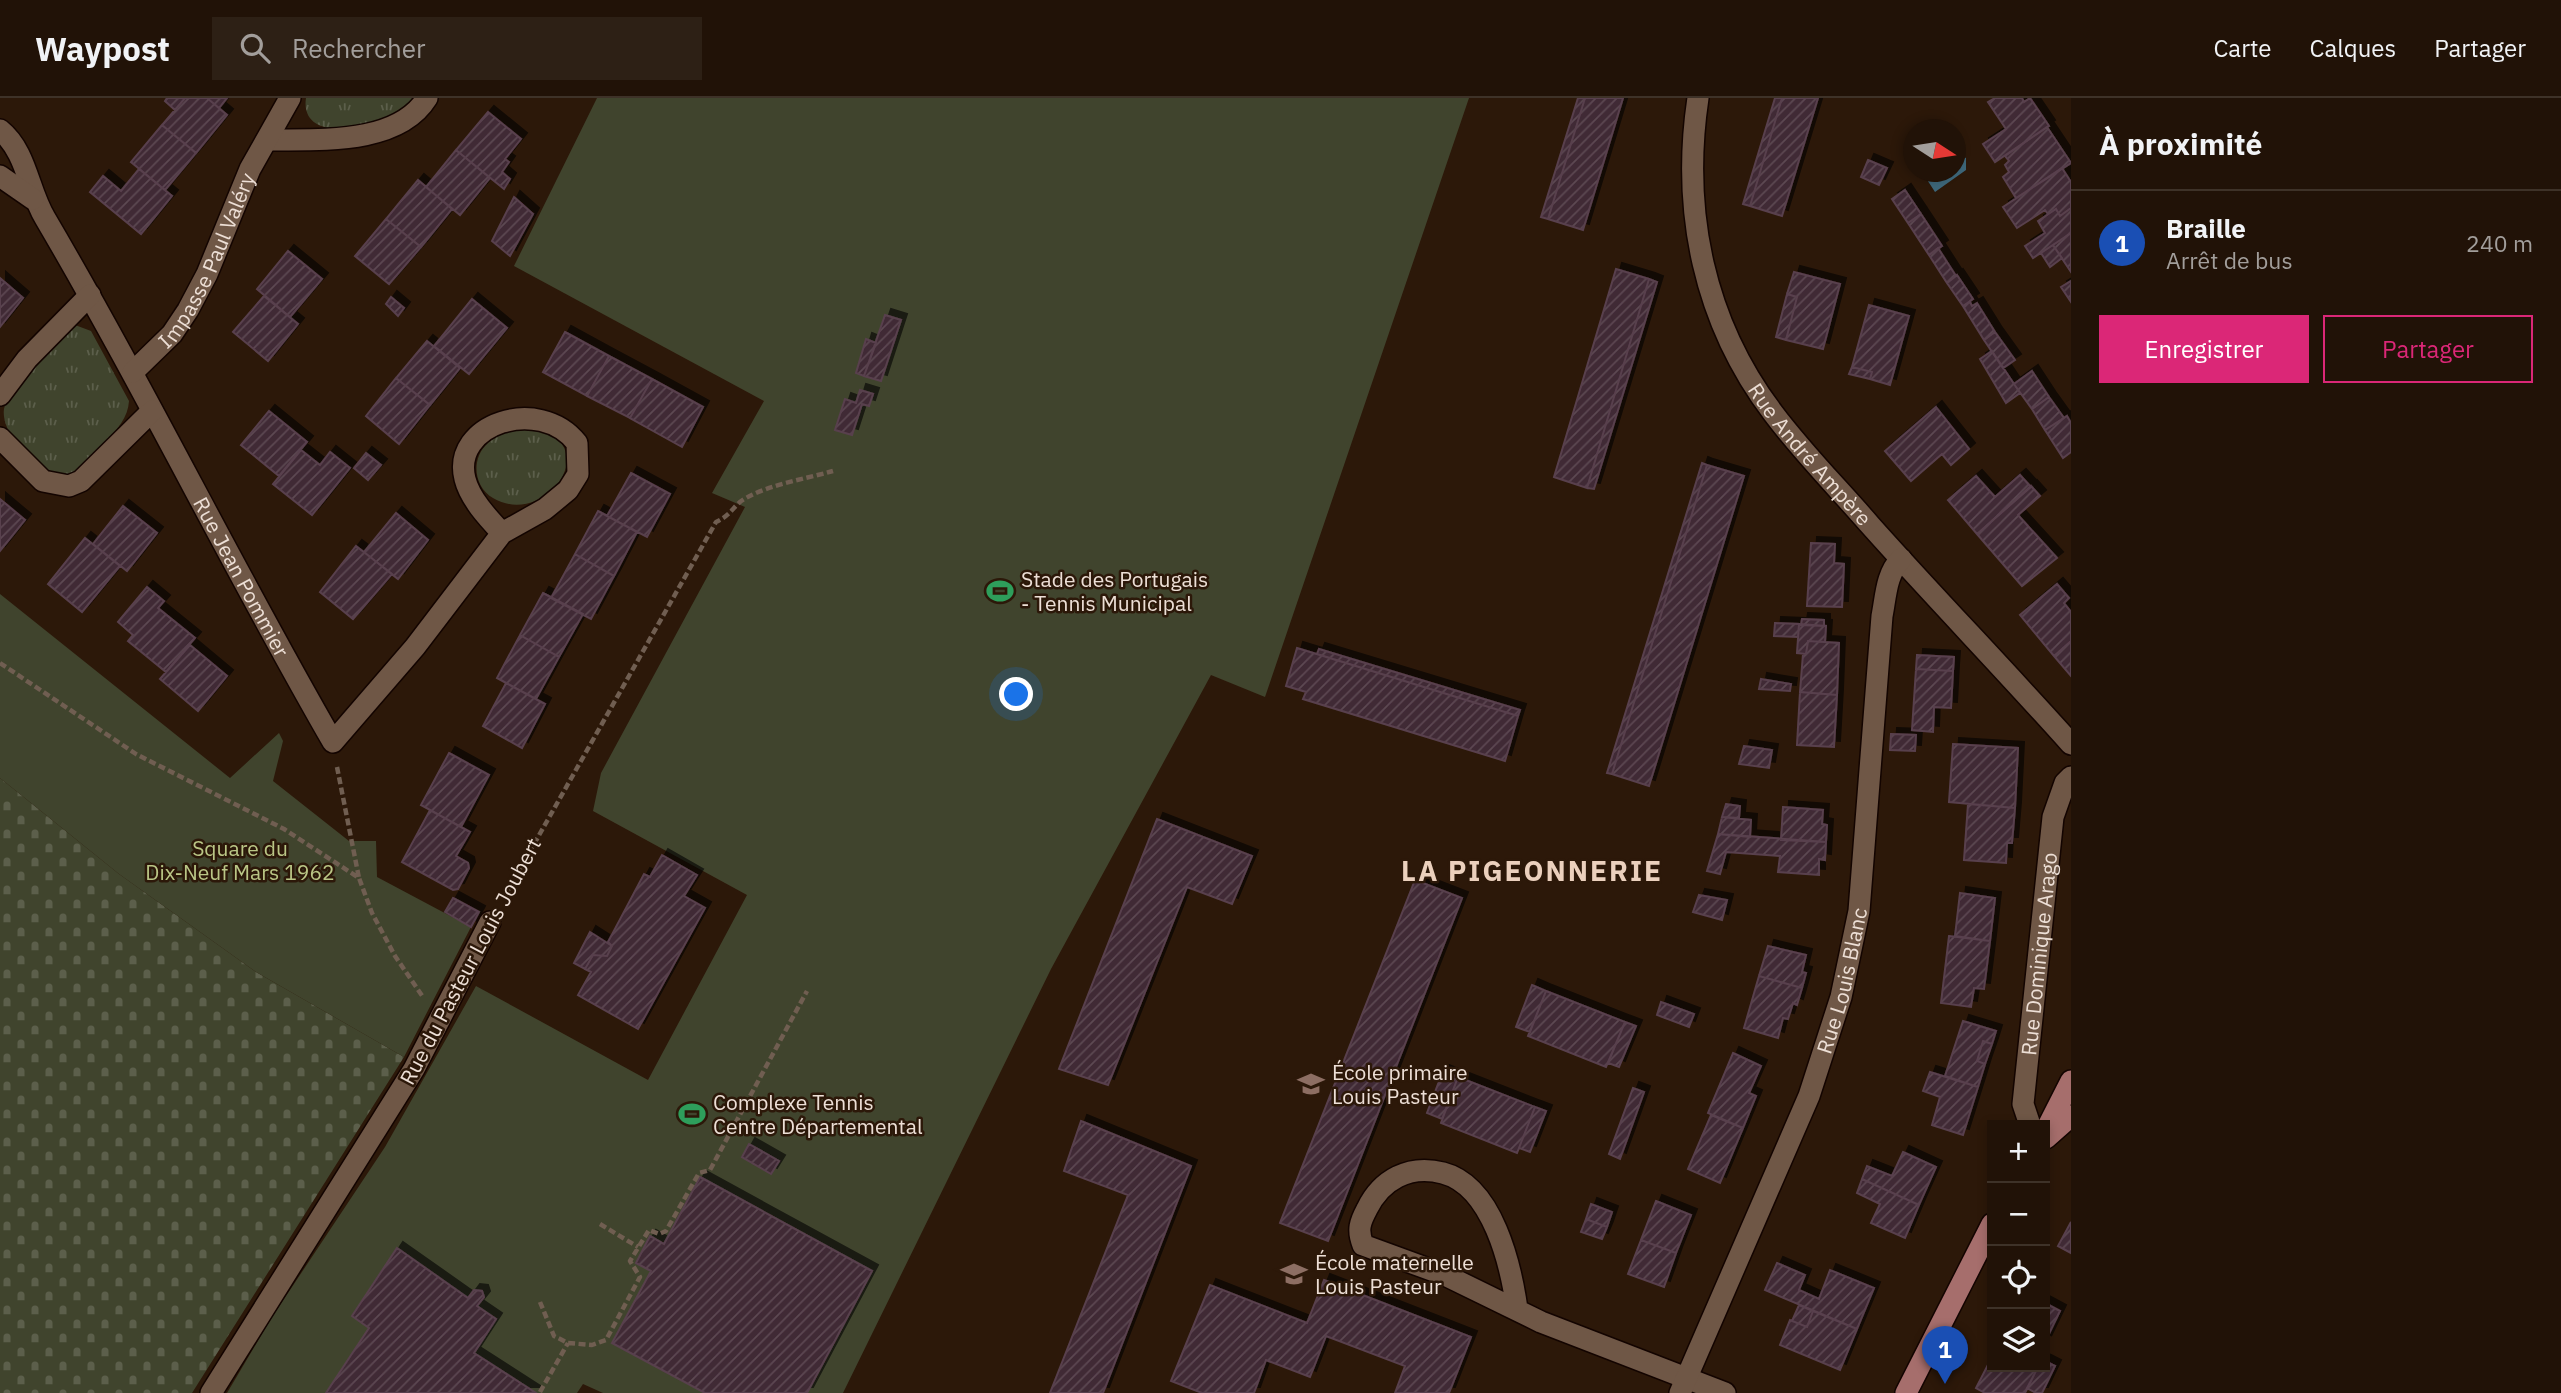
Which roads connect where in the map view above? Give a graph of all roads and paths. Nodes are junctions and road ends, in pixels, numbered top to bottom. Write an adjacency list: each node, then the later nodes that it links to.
1 (290, 98): 5 (street, Impasse Paul Valéry)
2 (427, 98): 5 (street)
3 (1698, 98): 15 (street, Rue André Ampère)
4 (0, 130): 7 (street, Rue Jean Pommier)
5 (267, 140): 9 (street, Impasse Paul Valéry)
6 (0, 176): 7 (street, Rue Jean Pommier)
7 (33, 199): 8 (street, Rue Jean Pommier)
8 (90, 295): 9 (street, Rue Jean Pommier); 10 (street)
9 (133, 372): 11 (street, Rue Jean Pommier)
10 (0, 395)
11 (152, 411): 12 (street); 17 (street, Rue Jean Pommier)
12 (0, 438)
13 (833, 471): 21 (path, Rue du Pasteur Louis Joubert)
14 (502, 533): 14 (street); 17 (street)
15 (1901, 559): 18 (street, Rue André Ampère); 35 (street, Rue Louis Blanc)
16 (0, 663): 20 (path)
17 (332, 742): 20 (path)
18 (2070, 743): 19 (street, Rue Dominique Arago)
19 (2068, 780): 26 (street, Rue Dominique Arago)
20 (359, 877): 23 (path)
21 (490, 922): 23 (street, Rue du Pasteur Louis Joubert)
22 (807, 991): 31 (path)
23 (442, 1016): 37 (street, Rue du Pasteur Louis Joubert)
24 (2071, 1081): 27 (main road)
25 (2071, 1116): 28 (main road)
26 (2028, 1120)
27 (2050, 1122)
28 (2050, 1135)
29 (600, 1224): 31 (path)
30 (1987, 1234): 39 (main road)
31 (638, 1247): 34 (path)
32 (540, 1302): 34 (path)
33 (1517, 1309): 33 (street); 35 (street)
34 (568, 1343): 36 (path)
35 (1683, 1385): 38 (street)
36 (540, 1392)
37 (211, 1393)
38 (1725, 1393)
39 (1906, 1393)

